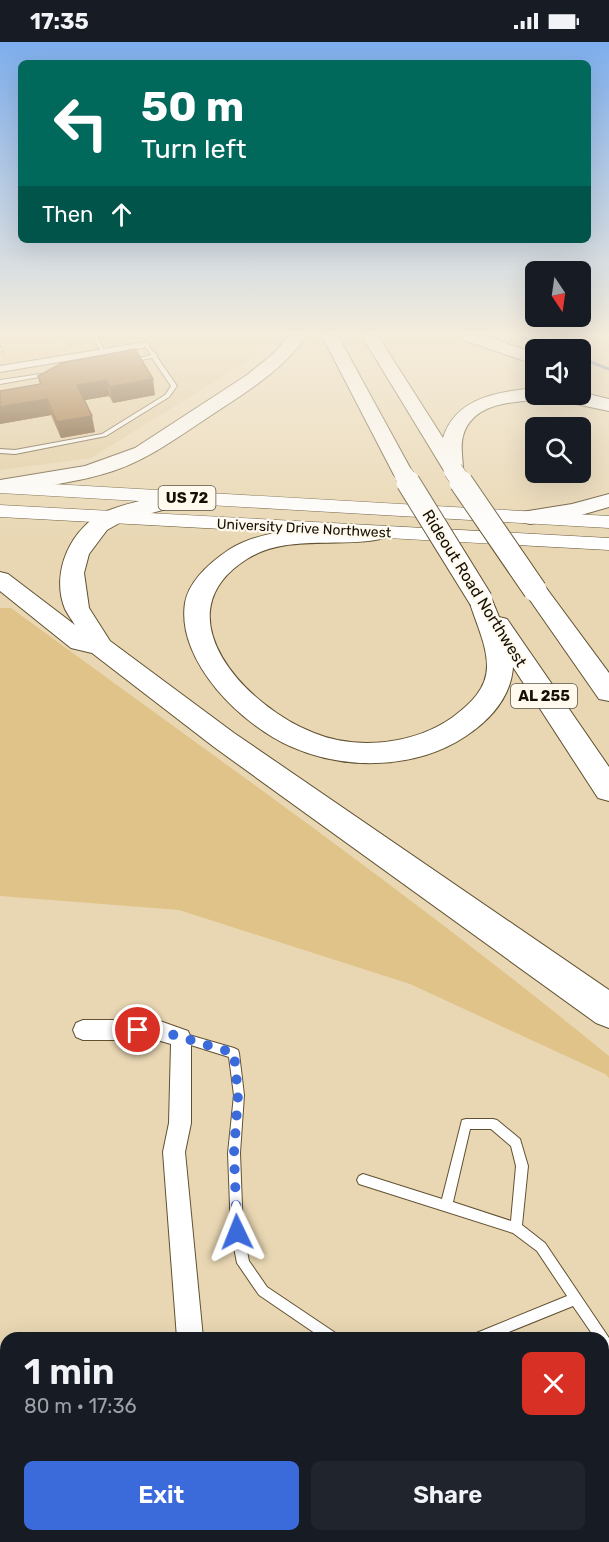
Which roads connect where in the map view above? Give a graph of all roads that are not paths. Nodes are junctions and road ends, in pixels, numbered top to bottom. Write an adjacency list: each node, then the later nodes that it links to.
1 (151, 406): 6 (lane)
2 (212, 406): 8 (highway)
3 (367, 406): 18 (highway, Rideout Road Northwest / AL 255, bridge)
4 (413, 406): 7 (highway, AL 255)
5 (479, 406): 7 (highway)
6 (0, 451)
7 (453, 470): 20 (highway, AL 255, bridge)
8 (0, 486): 9 (highway, University Drive Northwest / US 72)
9 (180, 498): 12 (highway); 13 (highway, University Drive Northwest / US 72)
10 (609, 500): 13 (highway)
11 (0, 511): 12 (highway, University Drive Northwest / US 72)
12 (115, 516): 15 (highway, University Drive Northwest / US 72); 19 (highway)
13 (530, 517): 14 (highway, University Drive Northwest / US 72)
14 (609, 522)
15 (377, 533): 16 (highway, University Drive Northwest / US 72); 18 (highway)
16 (609, 544)
17 (0, 579): 19 (highway)
18 (481, 600): 21 (highway, Rideout Road Northwest / AL 255)
19 (101, 647): 22 (highway)
20 (609, 692)
21 (609, 790)
22 (609, 1011)
23 (82, 1030): 24 (street)
24 (182, 1038): 29 (street); 30 (lane)
25 (363, 1180): 26 (lane)
26 (446, 1206): 27 (lane); 27 (lane)
27 (516, 1228): 28 (lane)
28 (576, 1299): 31 (lane); 32 (lane)
29 (189, 1332)
30 (324, 1332)
31 (493, 1332)
32 (597, 1332)

